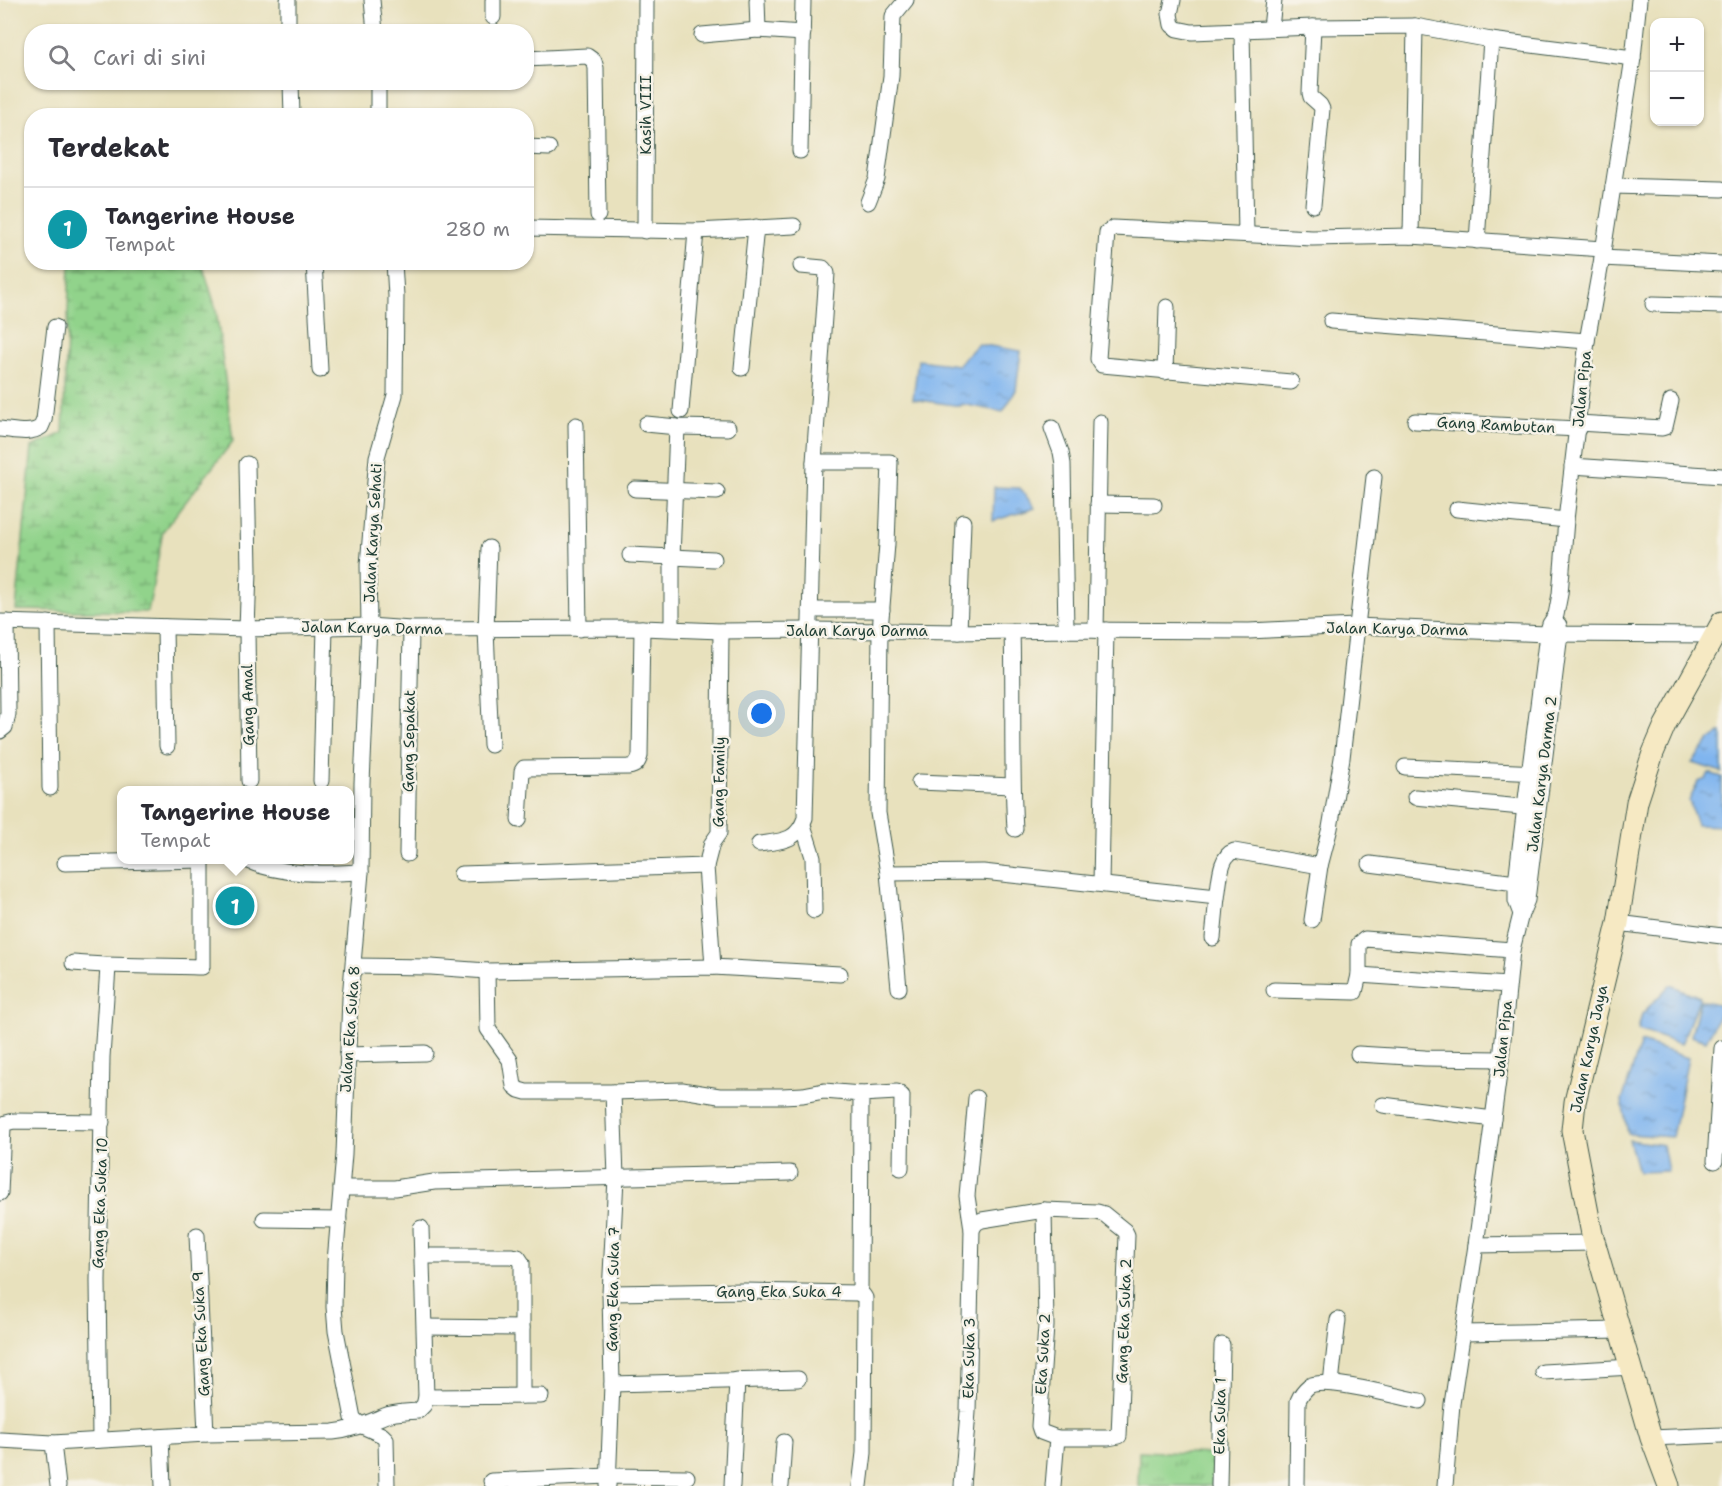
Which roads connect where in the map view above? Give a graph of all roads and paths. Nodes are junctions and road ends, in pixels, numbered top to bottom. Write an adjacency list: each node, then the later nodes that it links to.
1 (288, 0): 12 (street)
2 (372, 0): 13 (street)
3 (493, 0): 11 (street)
4 (646, 0): 39 (street, Kasih VIII)
5 (758, 0): 17 (street)
6 (803, 0): 19 (street)
7 (906, 0): 33 (street)
8 (1173, 0): 18 (street)
9 (1274, 0): 16 (street)
10 (1639, 0): 22 (street, Jalan Pipa)
11 (493, 17)
12 (288, 24)
13 (374, 24)
14 (1415, 26): 15 (street); 21 (street); 42 (street)
15 (1313, 27): 16 (street); 34 (street)
16 (1271, 28): 18 (street)
17 (758, 30): 19 (street); 20 (street)
18 (1242, 31): 41 (street)
19 (803, 33): 30 (street)
20 (702, 36)
21 (1491, 40): 22 (street); 43 (street)
22 (1633, 58): 31 (street, Jalan Pipa)
23 (534, 59): 35 (street)
24 (291, 90): 26 (street)
25 (378, 90): 27 (street)
26 (292, 108)
27 (378, 108)
28 (534, 147): 29 (street)
29 (549, 148)
30 (800, 151)
31 (1613, 186): 32 (street); 44 (street, Jalan Pipa)
32 (1722, 189)
33 (868, 202)
34 (1313, 205)
35 (598, 215)
36 (794, 226): 37 (street)
37 (756, 227): 40 (street); 55 (street)
38 (534, 228): 39 (street)
39 (645, 231): 40 (street)
40 (696, 231): 60 (street)
41 (1246, 234): 42 (street); 57 (street)
42 (1411, 236): 43 (street)
43 (1477, 241): 44 (street)
44 (1603, 254): 45 (street); 54 (street, Jalan Pipa)
45 (1722, 264)
46 (801, 266): 70 (street)
47 (314, 270): 56 (street)
48 (394, 270): 91 (street, Jalan Karya Sehati)
49 (1653, 304): 50 (street)
50 (1722, 306)
51 (1167, 307): 57 (street)
52 (1331, 321): 54 (street)
53 (55, 327): 69 (street)
54 (1587, 341): 65 (street, Jalan Pipa)
55 (742, 368)
56 (320, 370)
57 (1165, 372): 58 (street)
58 (1291, 382)
59 (1671, 401): 65 (street, Gang Rambutan)
60 (681, 411)
61 (1415, 421): 65 (street, Gang Rambutan)
62 (1100, 422): 78 (street)
63 (646, 424): 66 (street)
64 (576, 425): 99 (street)
65 (1578, 426): 72 (street, Jalan Pipa)
66 (677, 427): 67 (street); 76 (street)
67 (728, 428)
68 (1052, 428): 102 (street)
69 (0, 429)
70 (814, 462): 87 (street); 88 (street)
71 (247, 464): 97 (street, Gang Amal)
72 (1572, 466): 73 (street); 81 (street, Jalan Pipa)
73 (1722, 476)
74 (1374, 477): 92 (street)
75 (635, 489): 76 (street)
76 (675, 491): 77 (street); 85 (street)
77 (717, 492)
78 (1098, 504): 79 (street); 103 (street)
79 (1154, 505)
80 (1456, 509): 81 (street)
81 (1566, 520): 109 (street, Jalan Pipa)
82 (963, 522): 108 (street)
83 (489, 548): 100 (street)
84 (630, 555): 85 (street)
85 (672, 558): 86 (street); 96 (street)
86 (714, 560)
87 (810, 610): 88 (street); 101 (street)
88 (882, 610): 104 (street)
89 (4, 622): 90 (street, Jalan Karya Darma); 111 (street)
90 (48, 623): 93 (street, Jalan Karya Darma); 120 (street)
91 (369, 626): 94 (street, Jalan Karya Darma); 98 (street, Jalan Karya Darma); 135 (street, Jalan Eka Suka 8)
92 (1356, 626): 103 (street, Jalan Karya Darma); 109 (street, Jalan Karya Darma); 134 (street)
93 (165, 627): 97 (street, Jalan Karya Darma); 113 (street)
94 (325, 627): 97 (street, Jalan Karya Darma); 116 (street)
95 (642, 628): 96 (street, Jalan Karya Darma); 99 (street, Jalan Karya Darma); 123 (street)
96 (672, 628): 107 (street, Jalan Karya Darma)
97 (247, 629): 117 (street, Gang Amal)
98 (411, 629): 100 (street, Jalan Karya Darma); 127 (street, Gang Sepakat)
99 (579, 629): 100 (street, Jalan Karya Darma)
100 (486, 630): 112 (street)
101 (809, 630): 104 (street, Jalan Karya Darma); 107 (street, Jalan Karya Darma); 124 (street)
102 (1066, 630): 103 (street, Jalan Karya Darma); 105 (street, Jalan Karya Darma)
103 (1101, 630): 139 (street)
104 (880, 631): 108 (street, Jalan Karya Darma); 136 (street)
105 (1012, 631): 108 (street, Jalan Karya Darma); 119 (street)
106 (1720, 631): 109 (street, Jalan Karya Darma); 144 (main road, Jalan Karya Jaya)
107 (722, 632): 133 (street, Gang Family)
108 (959, 632)
109 (1554, 634): 110 (street, Jalan Karya Darma 2)
110 (1543, 719): 115 (street, Jalan Pipa)
111 (0, 731)
112 (491, 745)
113 (167, 746)
114 (1405, 767): 115 (street)
115 (1535, 773): 122 (street, Jalan Pipa)
116 (321, 781)
117 (249, 782)
118 (919, 782): 119 (street)
119 (1012, 786): 125 (street)
120 (50, 788)
121 (1415, 797): 122 (street)
122 (1531, 808): 138 (street, Jalan Pipa); 142 (street, Jalan Karya Darma 2)
123 (519, 820)
124 (803, 825): 126 (street); 141 (street)
125 (1015, 829)
126 (759, 844)
127 (407, 854)
128 (117, 862): 129 (street)
129 (65, 863)
130 (202, 864): 151 (street)
131 (258, 864): 135 (street)
132 (1370, 864): 138 (street)
133 (706, 866): 137 (street); 150 (street, Gang Family)
134 (1320, 866): 140 (street); 143 (street)
135 (361, 872): 149 (street, Jalan Eka Suka 8)
136 (888, 873): 139 (street); 156 (street)
137 (461, 874)
138 (1516, 883): 142 (street, Jalan Pipa)
139 (1101, 884): 140 (street)
140 (1217, 897): 146 (street)
141 (814, 911)
142 (1521, 914): 147 (street, Jalan Pipa)
143 (1312, 920)
144 (1618, 923): 145 (street); 181 (main road, Jalan Karya Jaya)
145 (1722, 936)
146 (1213, 938)
147 (1512, 950): 154 (street); 155 (street, Jalan Pipa)
148 (73, 963): 151 (street)
149 (354, 966): 152 (street); 161 (street, Jalan Eka Suka 8)
150 (713, 966): 152 (street); 153 (street)
151 (108, 967): 168 (street, Gang Eka Suka 10)
152 (487, 971): 163 (street)
153 (840, 974)
154 (1359, 975): 155 (street); 157 (street)
155 (1508, 985): 162 (street, Jalan Pipa)
156 (899, 988)
157 (1274, 990)
158 (1722, 1048): 169 (street)
159 (425, 1053): 161 (street)
160 (1358, 1054): 162 (street)
161 (347, 1055): 173 (street, Jalan Eka Suka 8)
162 (1501, 1059): 167 (street, Jalan Pipa)
163 (613, 1092): 164 (street); 172 (street, Gang Eka Suka 7)
164 (861, 1094): 170 (street); 185 (street)
165 (976, 1098): 179 (street, Eka Suka 3)
166 (1383, 1105): 167 (street)
167 (1493, 1119): 182 (street, Jalan Pipa)
168 (102, 1122): 174 (street); 208 (street, Gang Eka Suka 10)
169 (1715, 1161)
170 (901, 1167)
171 (790, 1173): 172 (street)
172 (616, 1178): 173 (street); 184 (street, Gang Eka Suka 7)
173 (341, 1188): 177 (street, Jalan Eka Suka 8)
174 (0, 1193)
175 (1044, 1210): 179 (street); 206 (street, Eka Suka 2); 206 (street, Gang Eka Suka 2)
176 (264, 1219): 177 (street)
177 (339, 1220): 202 (street, Jalan Eka Suka 8)
178 (421, 1228): 183 (street)
179 (972, 1229): 221 (street, Eka Suka 3)
180 (197, 1235): 203 (street, Gang Eka Suka 9)
181 (1595, 1243): 182 (street); 189 (main road, Jalan Karya Jaya)
182 (1476, 1245): 190 (street, Jalan Pipa)
183 (422, 1256): 187 (street); 188 (street)
184 (610, 1293): 185 (street, Gang Eka Suka 4); 197 (street, Gang Eka Suka 7)
185 (860, 1294): 220 (street, Gang Eka Suka 4)
186 (1338, 1320): 196 (street)
187 (425, 1327): 188 (street); 200 (street)
188 (522, 1328): 198 (street)
189 (1620, 1330): 190 (street); 192 (main road, Jalan Karya Jaya)
190 (1463, 1333): 225 (street, Jalan Pipa)
191 (1222, 1345): 223 (street, Eka Suka 1)
192 (1632, 1367): 193 (street); 207 (main road, Jalan Karya Jaya)
193 (1543, 1372)
194 (798, 1379): 195 (street)
195 (737, 1380): 197 (street); 218 (street)
196 (1331, 1383): 201 (street); 224 (street)
197 (612, 1384): 214 (street, Gang Eka Suka 7)
198 (522, 1396): 199 (street); 200 (street)
199 (541, 1396)
200 (426, 1397): 202 (street)
201 (1420, 1401)
202 (362, 1426): 203 (street); 217 (street)
203 (206, 1434): 205 (street)
204 (1722, 1435): 207 (street)
205 (161, 1437): 208 (street); 216 (street)
206 (1057, 1438): 222 (street)
207 (1651, 1438): 226 (main road, Jalan Karya Jaya)
208 (100, 1439): 211 (street)
209 (0, 1440): 211 (street)
210 (784, 1442): 219 (street)
211 (53, 1443): 215 (street)
212 (687, 1478): 214 (street)
213 (491, 1481): 214 (street)
214 (609, 1481)
215 (58, 1486)
216 (163, 1486)
217 (387, 1486)
218 (732, 1486)
219 (781, 1486)
220 (860, 1486)
221 (962, 1486)
222 (1053, 1486)
223 (1219, 1486)
224 (1298, 1486)
225 (1445, 1486)
226 (1669, 1486)

